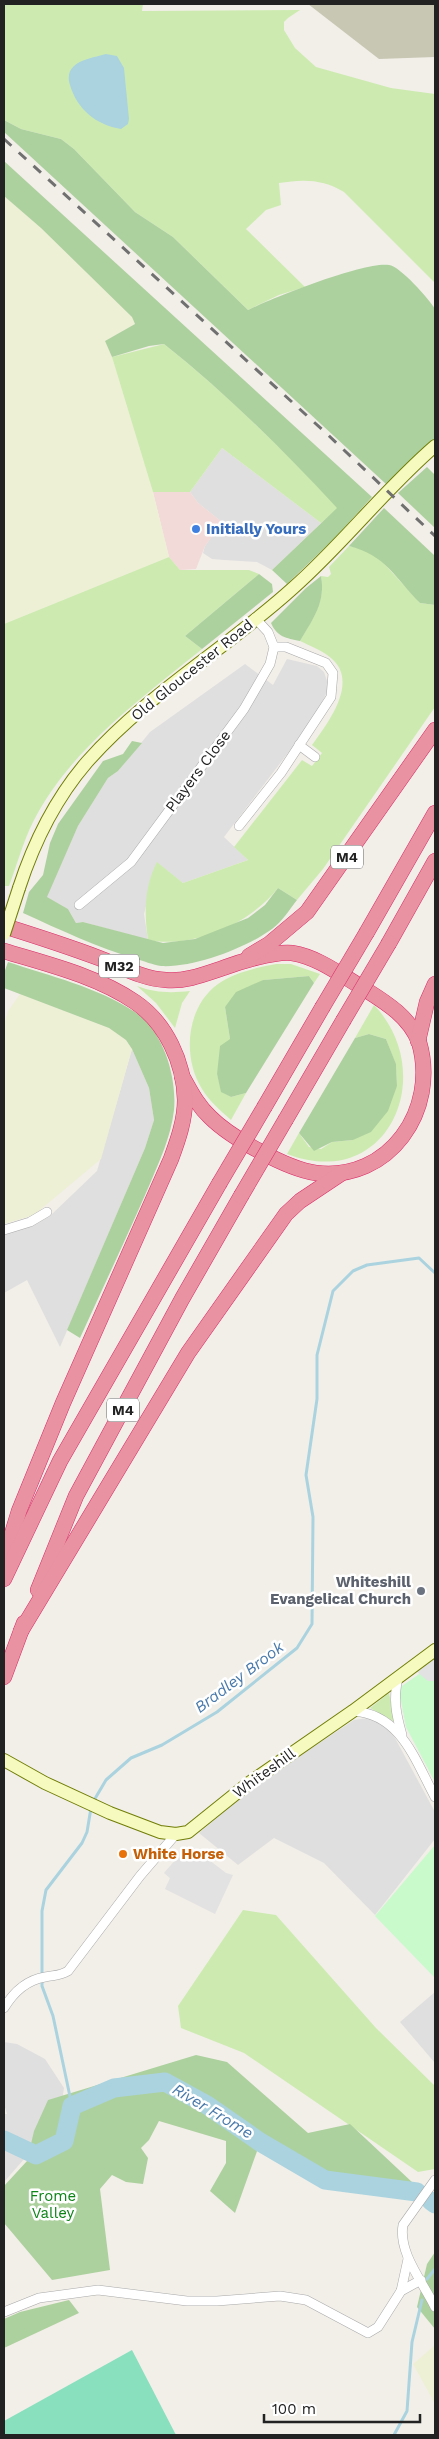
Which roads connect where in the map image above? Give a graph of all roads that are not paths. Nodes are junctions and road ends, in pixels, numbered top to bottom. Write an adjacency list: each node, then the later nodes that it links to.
1 (435, 446): 2 (main road, Old Gloucester Road)
2 (256, 618): 3 (street); 12 (main road, Old Gloucester Road, bridge)
3 (274, 647): 5 (street); 10 (street, Players Close)
4 (435, 730): 14 (highway, M4)
5 (299, 746): 6 (street); 8 (street)
6 (315, 757)
7 (435, 813): 22 (highway, M4, bridge)
8 (239, 826)
9 (435, 861): 23 (highway, M4, bridge)
10 (79, 905)
11 (4, 926): 14 (highway, M32)
12 (4, 934)
13 (4, 951): 17 (highway, M32)
14 (237, 963): 16 (highway, M32)
15 (435, 984): 16 (highway)
16 (418, 1041): 18 (highway, M32)
17 (182, 1076): 18 (highway, M32); 21 (highway)
18 (342, 1173): 23 (highway, M4)
19 (47, 1212): 20 (street)
20 (4, 1230)
21 (4, 1560)
22 (4, 1579)
23 (21, 1630): 25 (highway, M4)
24 (435, 1650): 26 (main road, Whiteshill)
25 (4, 1677)
26 (398, 1678): 27 (main road, Whiteshill); 28 (street)
27 (353, 1711): 28 (street); 31 (main road, Whiteshill)
28 (402, 1735): 30 (street)
29 (4, 1760): 31 (main road)
30 (435, 1797)
31 (176, 1834): 32 (street)
32 (4, 2008)
33 (435, 2180): 34 (street)
34 (408, 2259): 35 (street); 36 (street)
35 (421, 2280): 36 (street); 37 (street)
36 (401, 2291): 38 (street)
37 (435, 2307)
38 (4, 2312)

